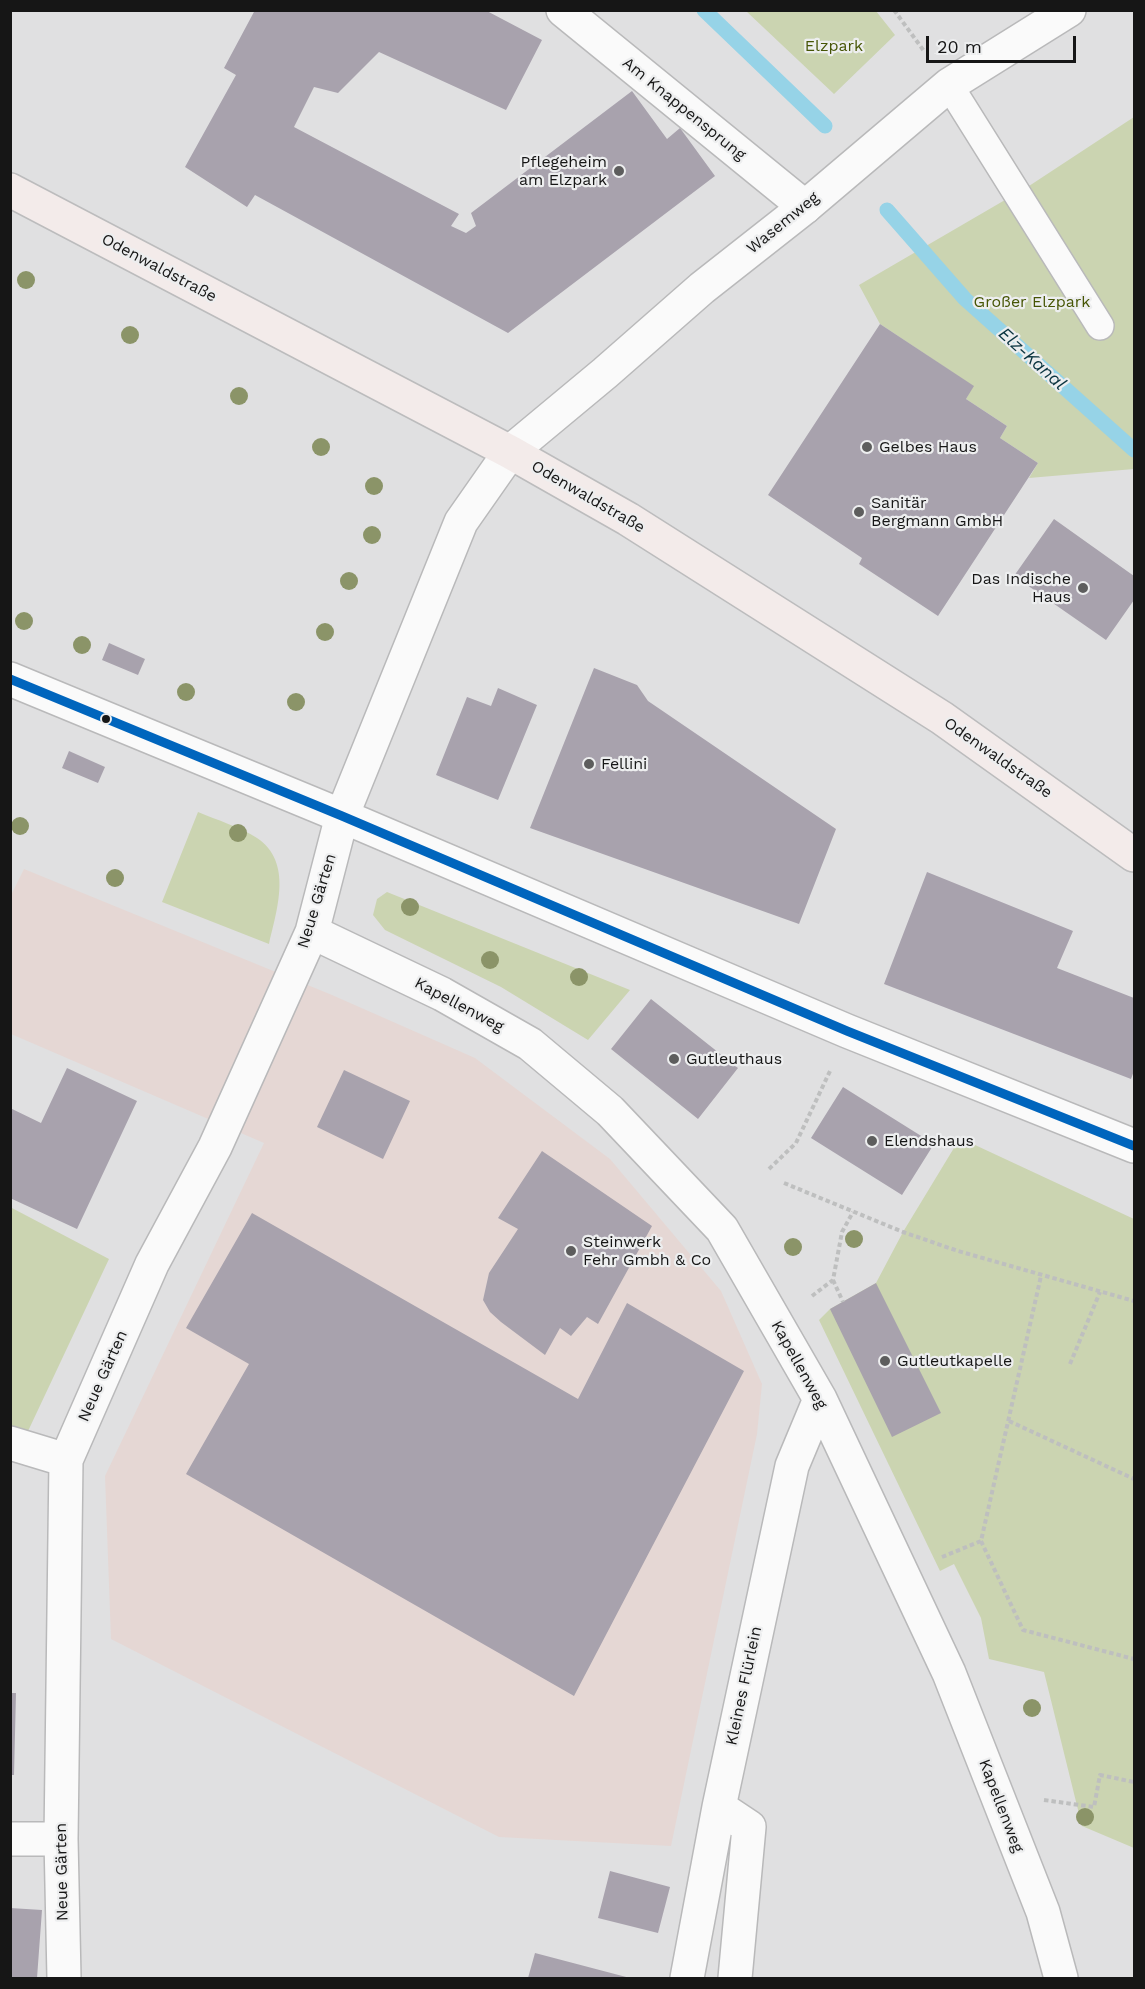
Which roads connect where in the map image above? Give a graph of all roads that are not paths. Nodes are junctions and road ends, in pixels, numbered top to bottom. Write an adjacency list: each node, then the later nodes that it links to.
1 (562, 10): 5 (street, Am Knappensprung)
2 (1069, 10): 3 (street, Wasemweg)
3 (949, 85): 5 (street, Wasemweg); 6 (lane)
4 (10, 190): 7 (main road, Odenwaldstraße)
5 (805, 207): 7 (street, Wasemweg)
6 (1100, 326)
7 (510, 452): 9 (street, Wasemweg); 10 (main road, Odenwaldstraße)
8 (10, 679): 9 (street)
9 (342, 816): 11 (street, Neue Gärten); 12 (street)
10 (1134, 855)
11 (312, 932): 13 (street, Kapellenweg); 15 (street, Neue Gärten)
12 (1134, 1146)
13 (820, 1399): 16 (street, Kleines Flürlein); 22 (street, Kapellenweg)
14 (10, 1443): 15 (street)
15 (66, 1460): 18 (street, Neue Gärten)
16 (719, 1807): 20 (street, Kleines Flürlein); 21 (street)
17 (10, 1839): 18 (street)
18 (61, 1839): 19 (street, Neue Gärten)
19 (64, 1978)
20 (687, 1978)
21 (735, 1978)
22 (1061, 1978)

